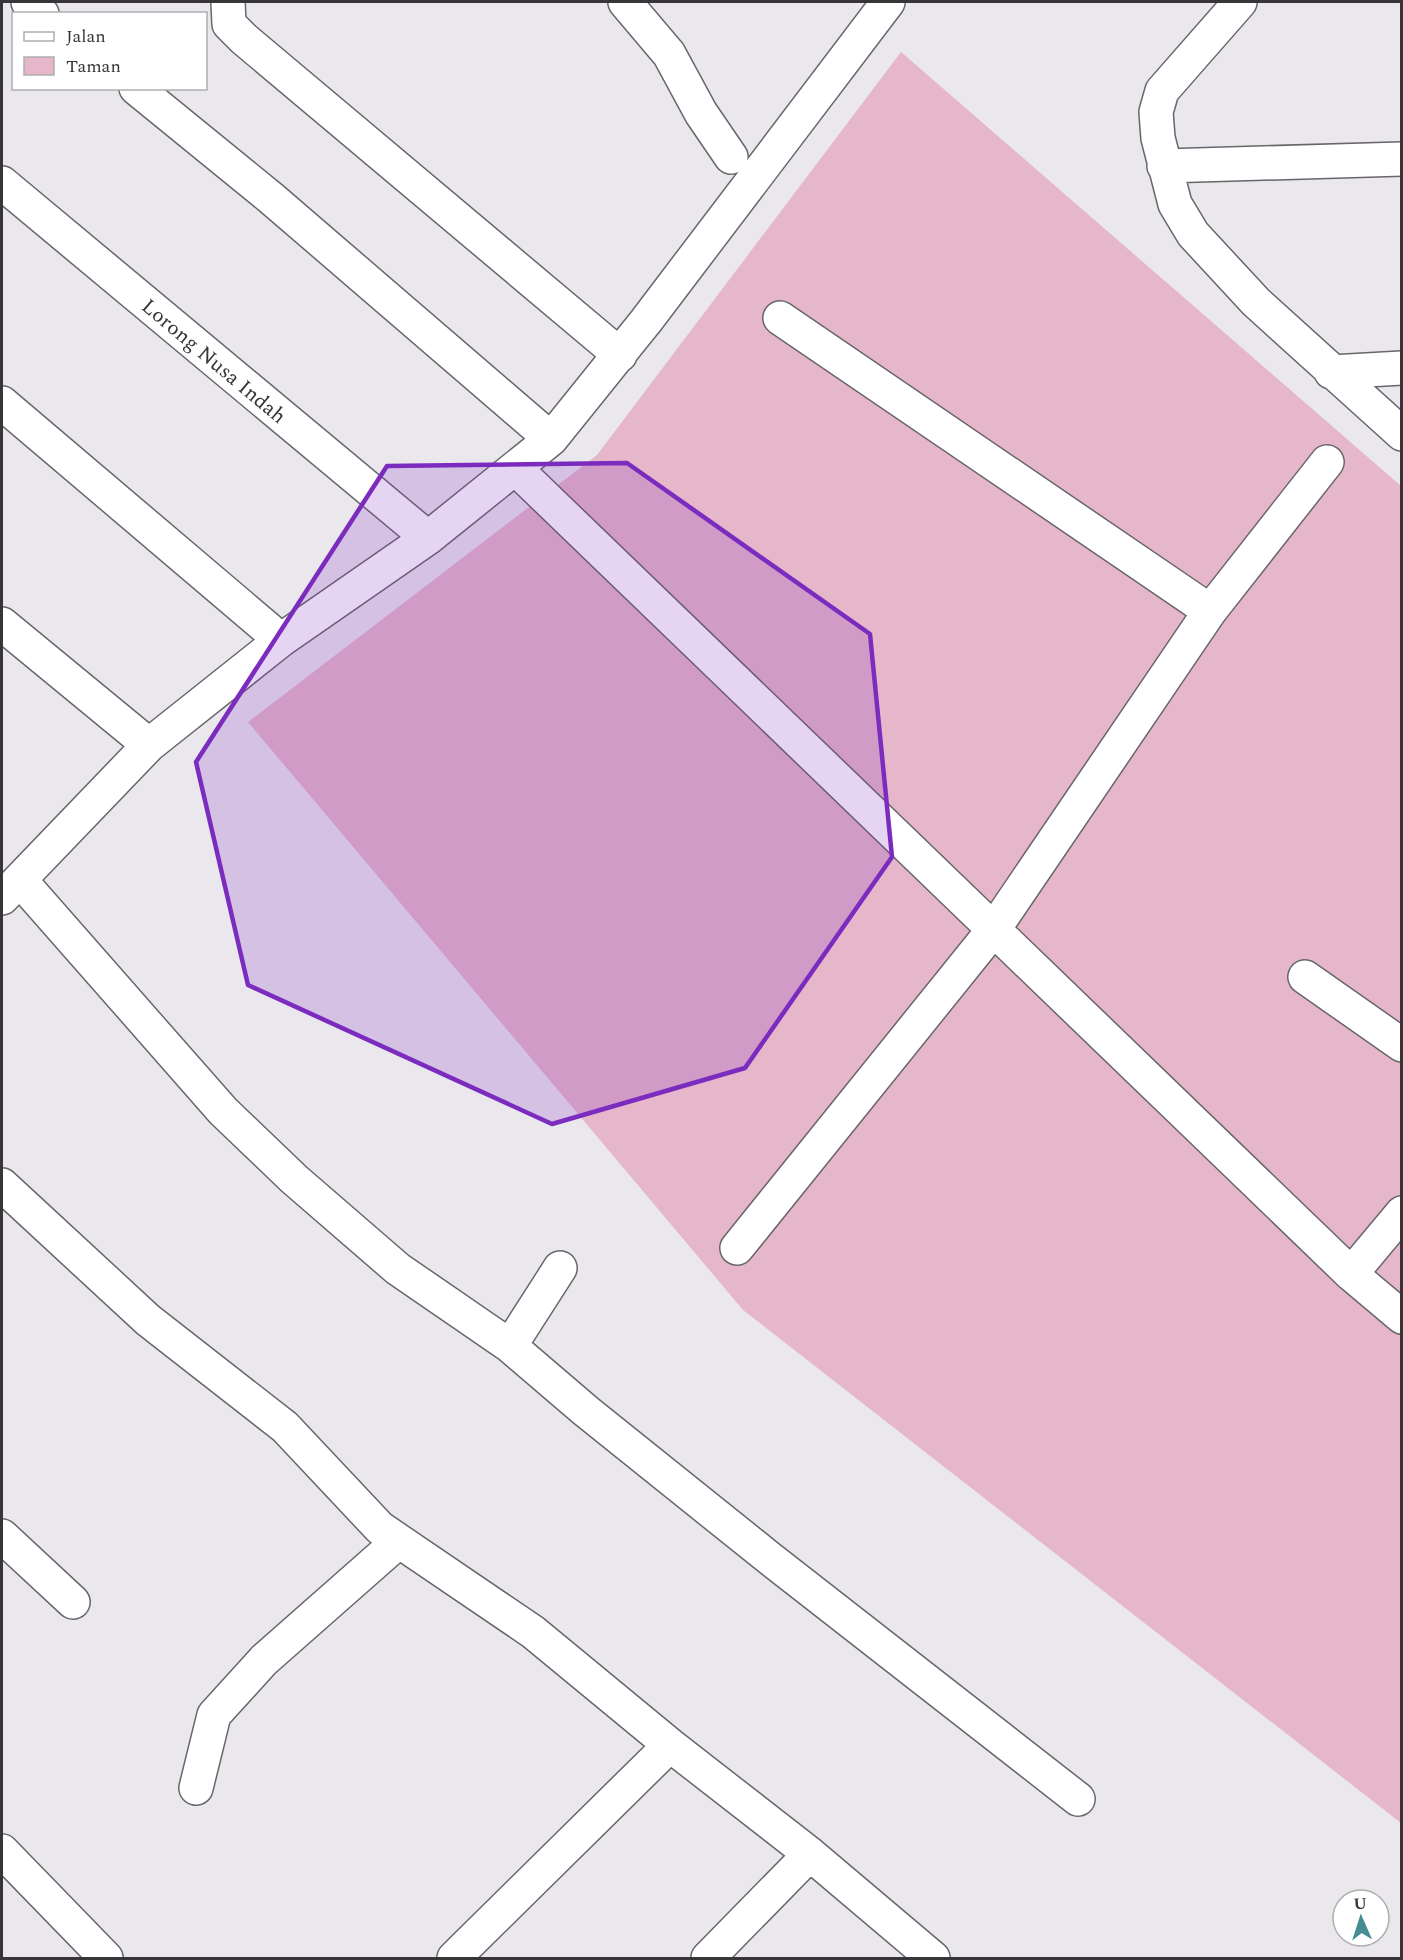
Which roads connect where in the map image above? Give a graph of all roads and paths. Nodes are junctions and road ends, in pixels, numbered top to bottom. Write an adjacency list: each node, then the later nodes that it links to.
1 (28, 2): 6 (street)
2 (228, 2): 13 (street)
3 (625, 2): 8 (street)
4 (888, 2): 13 (street)
5 (1240, 2): 10 (street)
6 (40, 12)
7 (138, 90): 18 (street)
8 (731, 157)
9 (1401, 159): 10 (street)
10 (1164, 166): 15 (street)
11 (2, 183): 21 (street, Lorong Nusa Indah)
12 (780, 318): 22 (street)
13 (620, 355): 18 (street)
14 (1401, 368): 15 (street)
15 (1331, 372): 17 (street)
16 (2, 404): 24 (street)
17 (1401, 434)
18 (551, 439): 20 (street)
19 (1327, 462): 22 (street)
20 (516, 469): 21 (street); 27 (street)
21 (428, 538): 24 (street)
22 (1210, 611): 27 (street)
23 (2, 624): 25 (street)
24 (281, 640): 25 (street)
25 (149, 745): 26 (street)
26 (11, 889): 36 (street)
27 (994, 929): 32 (street); 34 (street)
28 (1305, 977): 29 (street)
29 (1401, 1045)
30 (2, 1185): 38 (street)
31 (1401, 1213): 34 (street)
32 (737, 1248)
33 (560, 1268): 36 (street)
34 (1351, 1274): 35 (street)
35 (1401, 1317)
36 (510, 1346): 42 (street)
37 (2, 1536): 39 (street)
38 (399, 1541): 40 (street); 41 (street)
39 (74, 1602)
40 (670, 1745): 44 (street); 46 (street)
41 (196, 1788)
42 (1078, 1799)
43 (2, 1851): 45 (street)
44 (810, 1854): 47 (street); 48 (street)
45 (106, 1959)
46 (454, 1959)
47 (708, 1959)
48 (933, 1959)

